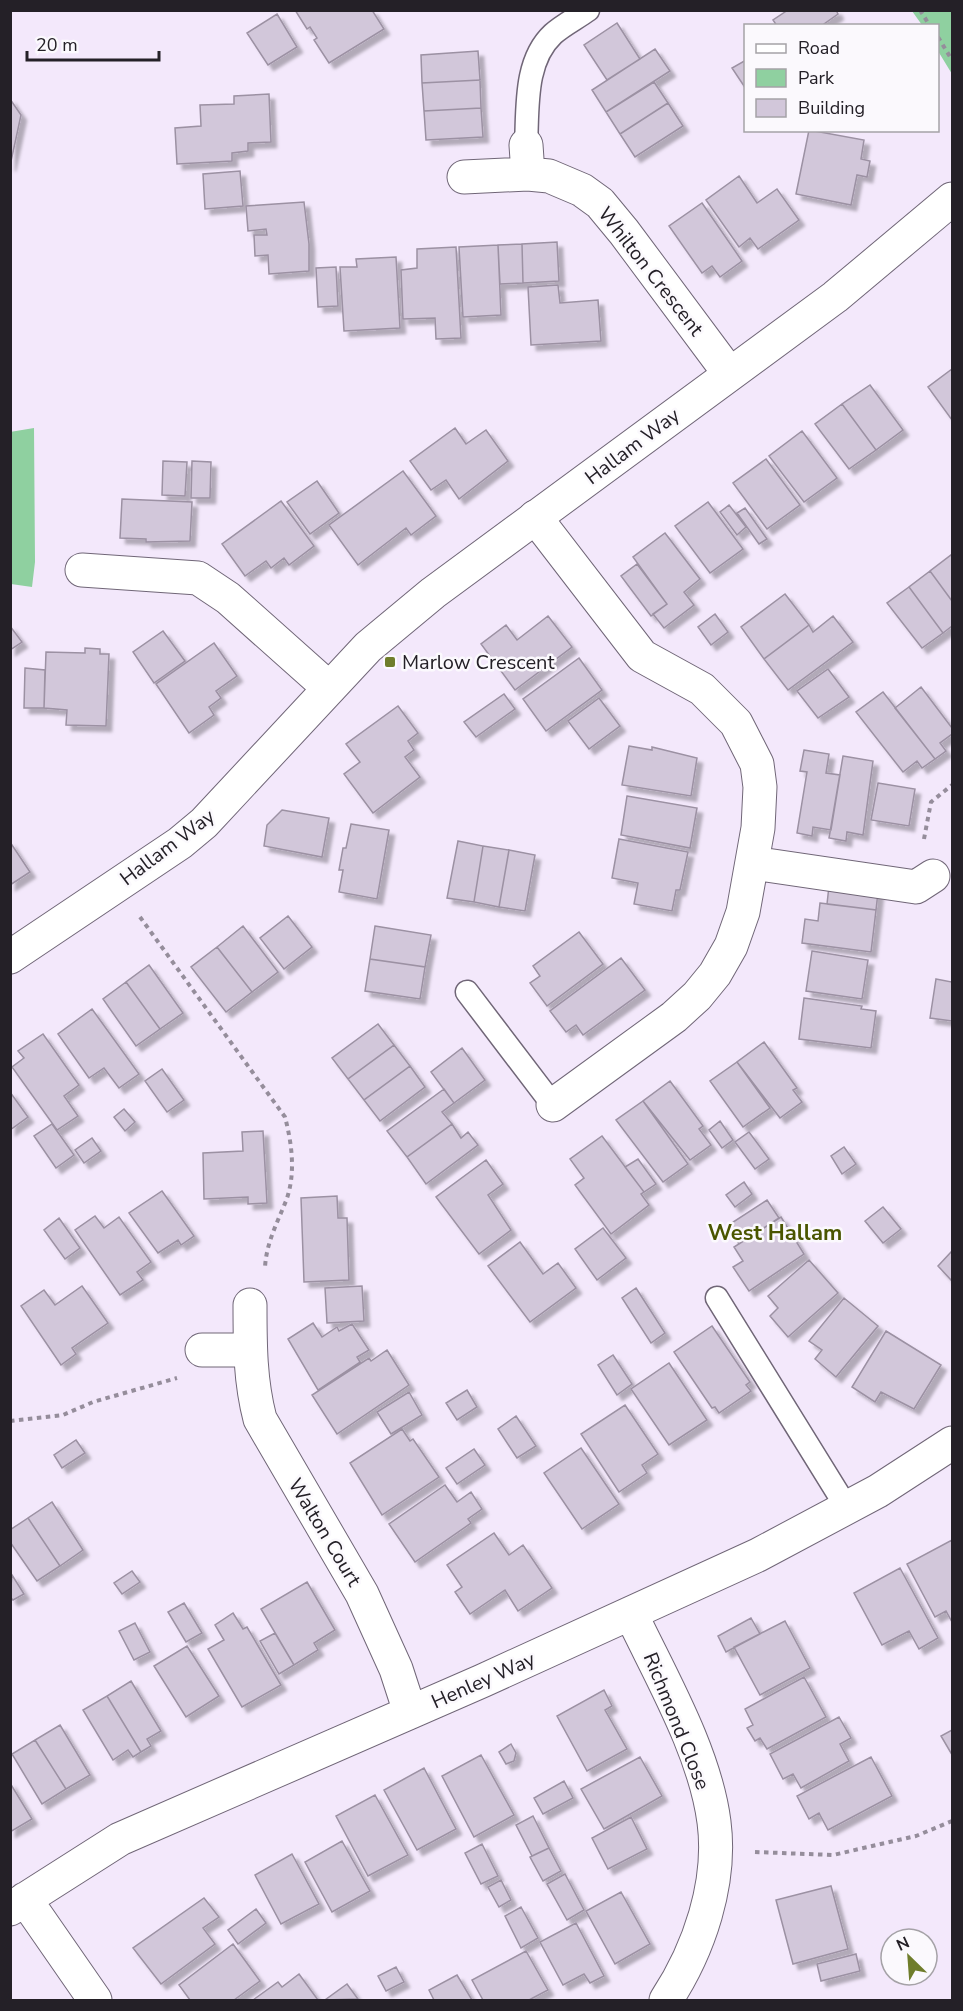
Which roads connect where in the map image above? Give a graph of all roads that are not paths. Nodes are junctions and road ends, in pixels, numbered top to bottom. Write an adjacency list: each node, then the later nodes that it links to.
1 (588, 10): 2 (lane)
2 (527, 159): 3 (street, Whilton Crescent); 5 (street, Whilton Crescent)
3 (464, 177)
4 (948, 211): 5 (street, Hallam Way)
5 (729, 373): 6 (street, Hallam Way)
6 (535, 517): 8 (street, Hallam Way); 9 (street)
7 (82, 570): 8 (street)
8 (329, 688): 11 (street, Hallam Way)
9 (753, 863): 10 (street); 13 (street)
10 (924, 881)
11 (10, 957)
12 (467, 992): 13 (lane)
13 (553, 1105)
14 (717, 1298): 19 (lane)
15 (250, 1305): 17 (street, Walton Court)
16 (202, 1350): 17 (street)
17 (250, 1350): 21 (street, Walton Court)
18 (952, 1443): 19 (street, Henley Way)
19 (847, 1508): 20 (street, Henley Way)
20 (631, 1614): 21 (street, Henley Way); 24 (street, Richmond Close)
21 (410, 1712): 22 (street, Henley Way)
22 (18, 1904): 23 (street)
23 (95, 2001)
24 (666, 2001)

